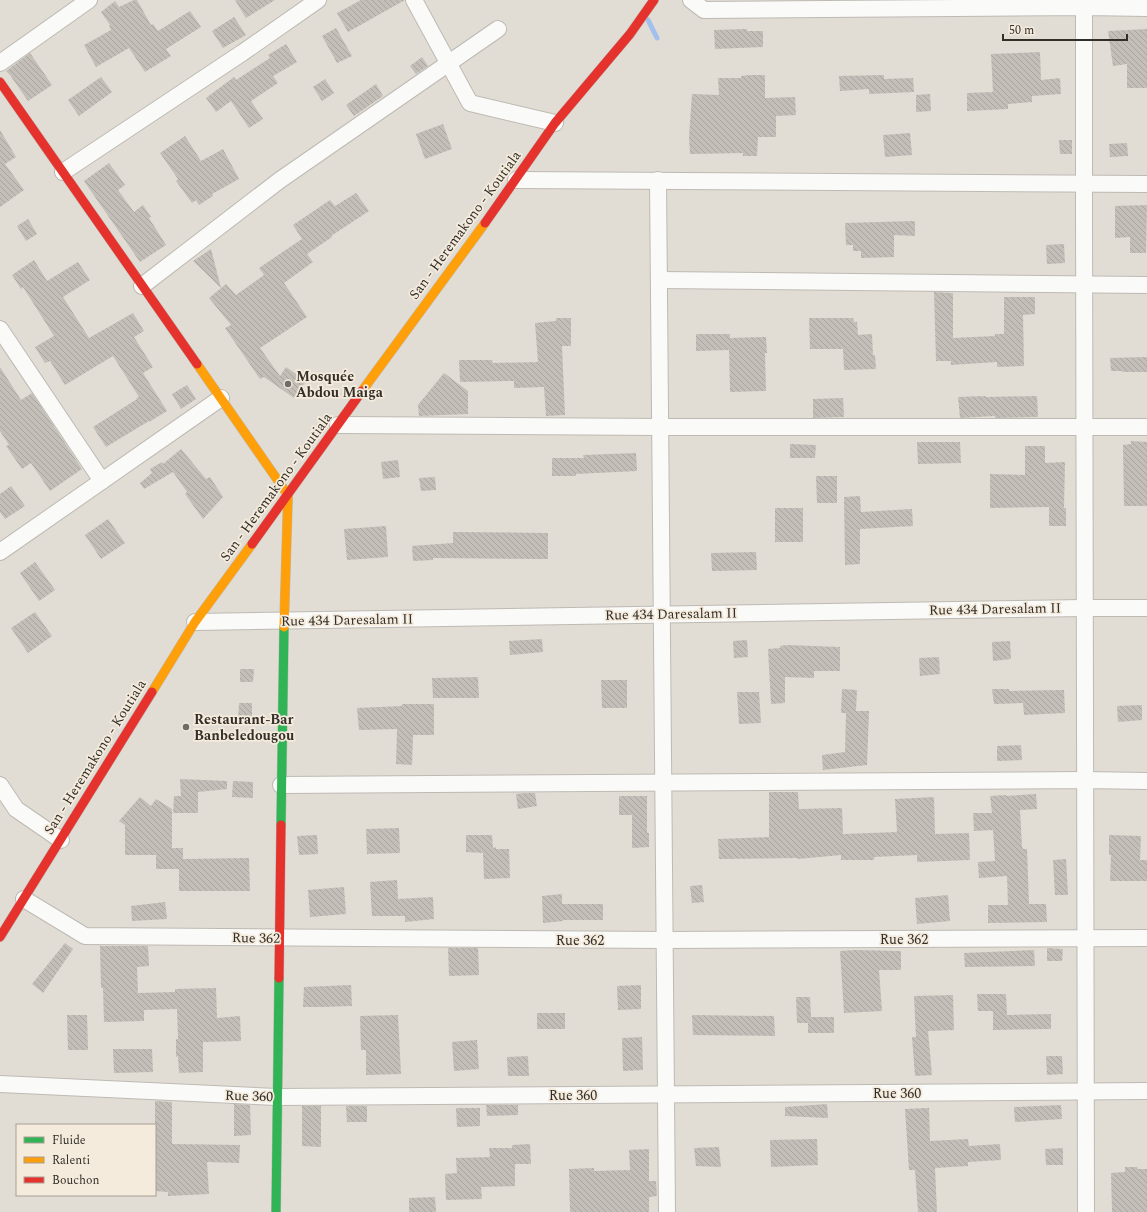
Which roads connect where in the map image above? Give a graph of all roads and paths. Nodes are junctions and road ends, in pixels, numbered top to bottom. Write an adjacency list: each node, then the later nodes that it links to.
1 (90, 0): 9 (street)
2 (318, 0): 13 (street)
3 (414, 0): 10 (street)
4 (654, 0): 12 (street, San - Heremakono - Koutiala)
5 (691, 0): 6 (street)
6 (1085, 4): 7 (street); 16 (street)
7 (1147, 8)
8 (498, 29): 10 (street)
9 (0, 62)
10 (448, 63): 12 (street); 21 (street)
11 (0, 82): 13 (street)
12 (554, 123): 14 (street, San - Heremakono - Koutiala)
13 (63, 172): 21 (street)
14 (516, 180): 15 (street); 24 (street, San - Heremakono - Koutiala)
15 (658, 180): 16 (street); 18 (street)
16 (1084, 184): 17 (street); 19 (street)
17 (1147, 184)
18 (659, 280): 19 (street); 25 (street)
19 (1084, 285): 20 (street); 26 (street)
20 (1147, 285)
21 (142, 286): 23 (street)
22 (0, 329): 28 (street)
23 (221, 398): 28 (street); 29 (street)
24 (338, 425): 25 (street); 29 (street, San - Heremakono - Koutiala)
25 (660, 427): 26 (street); 33 (street)
26 (1084, 427): 27 (street); 31 (street)
27 (1147, 427)
28 (102, 481): 30 (street)
29 (288, 495): 34 (street); 35 (street, San - Heremakono - Koutiala)
30 (0, 551)
31 (1084, 608): 32 (street, Rue 434 Daresalam II); 33 (street, Rue 434 Daresalam II); 36 (street)
32 (1147, 608)
33 (662, 614): 34 (street, Rue 434 Daresalam II); 38 (street)
34 (284, 621): 35 (street, Rue 434 Daresalam II); 40 (street)
35 (195, 622): 41 (street, San - Heremakono - Koutiala)
36 (1085, 780): 37 (street); 38 (street); 45 (street)
37 (1147, 781)
38 (663, 783): 40 (street); 47 (street)
39 (0, 785): 41 (street)
40 (282, 785): 44 (street)
41 (61, 840): 42 (street, San - Heremakono - Koutiala)
42 (24, 899): 43 (street, San - Heremakono - Koutiala); 44 (street, Rue 362)
43 (0, 937)
44 (279, 938): 47 (street, Rue 362); 52 (street)
45 (1085, 938): 46 (street, Rue 362); 47 (street, Rue 362); 50 (street)
46 (1147, 938)
47 (665, 940): 51 (street)
48 (0, 1084): 52 (street, Rue 360)
49 (1147, 1091): 50 (street, Rue 360)
50 (1085, 1092): 51 (street, Rue 360); 55 (street)
51 (666, 1094): 52 (street, Rue 360); 54 (street)
52 (277, 1097): 53 (street)
53 (276, 1212)
54 (667, 1212)
55 (1086, 1212)

